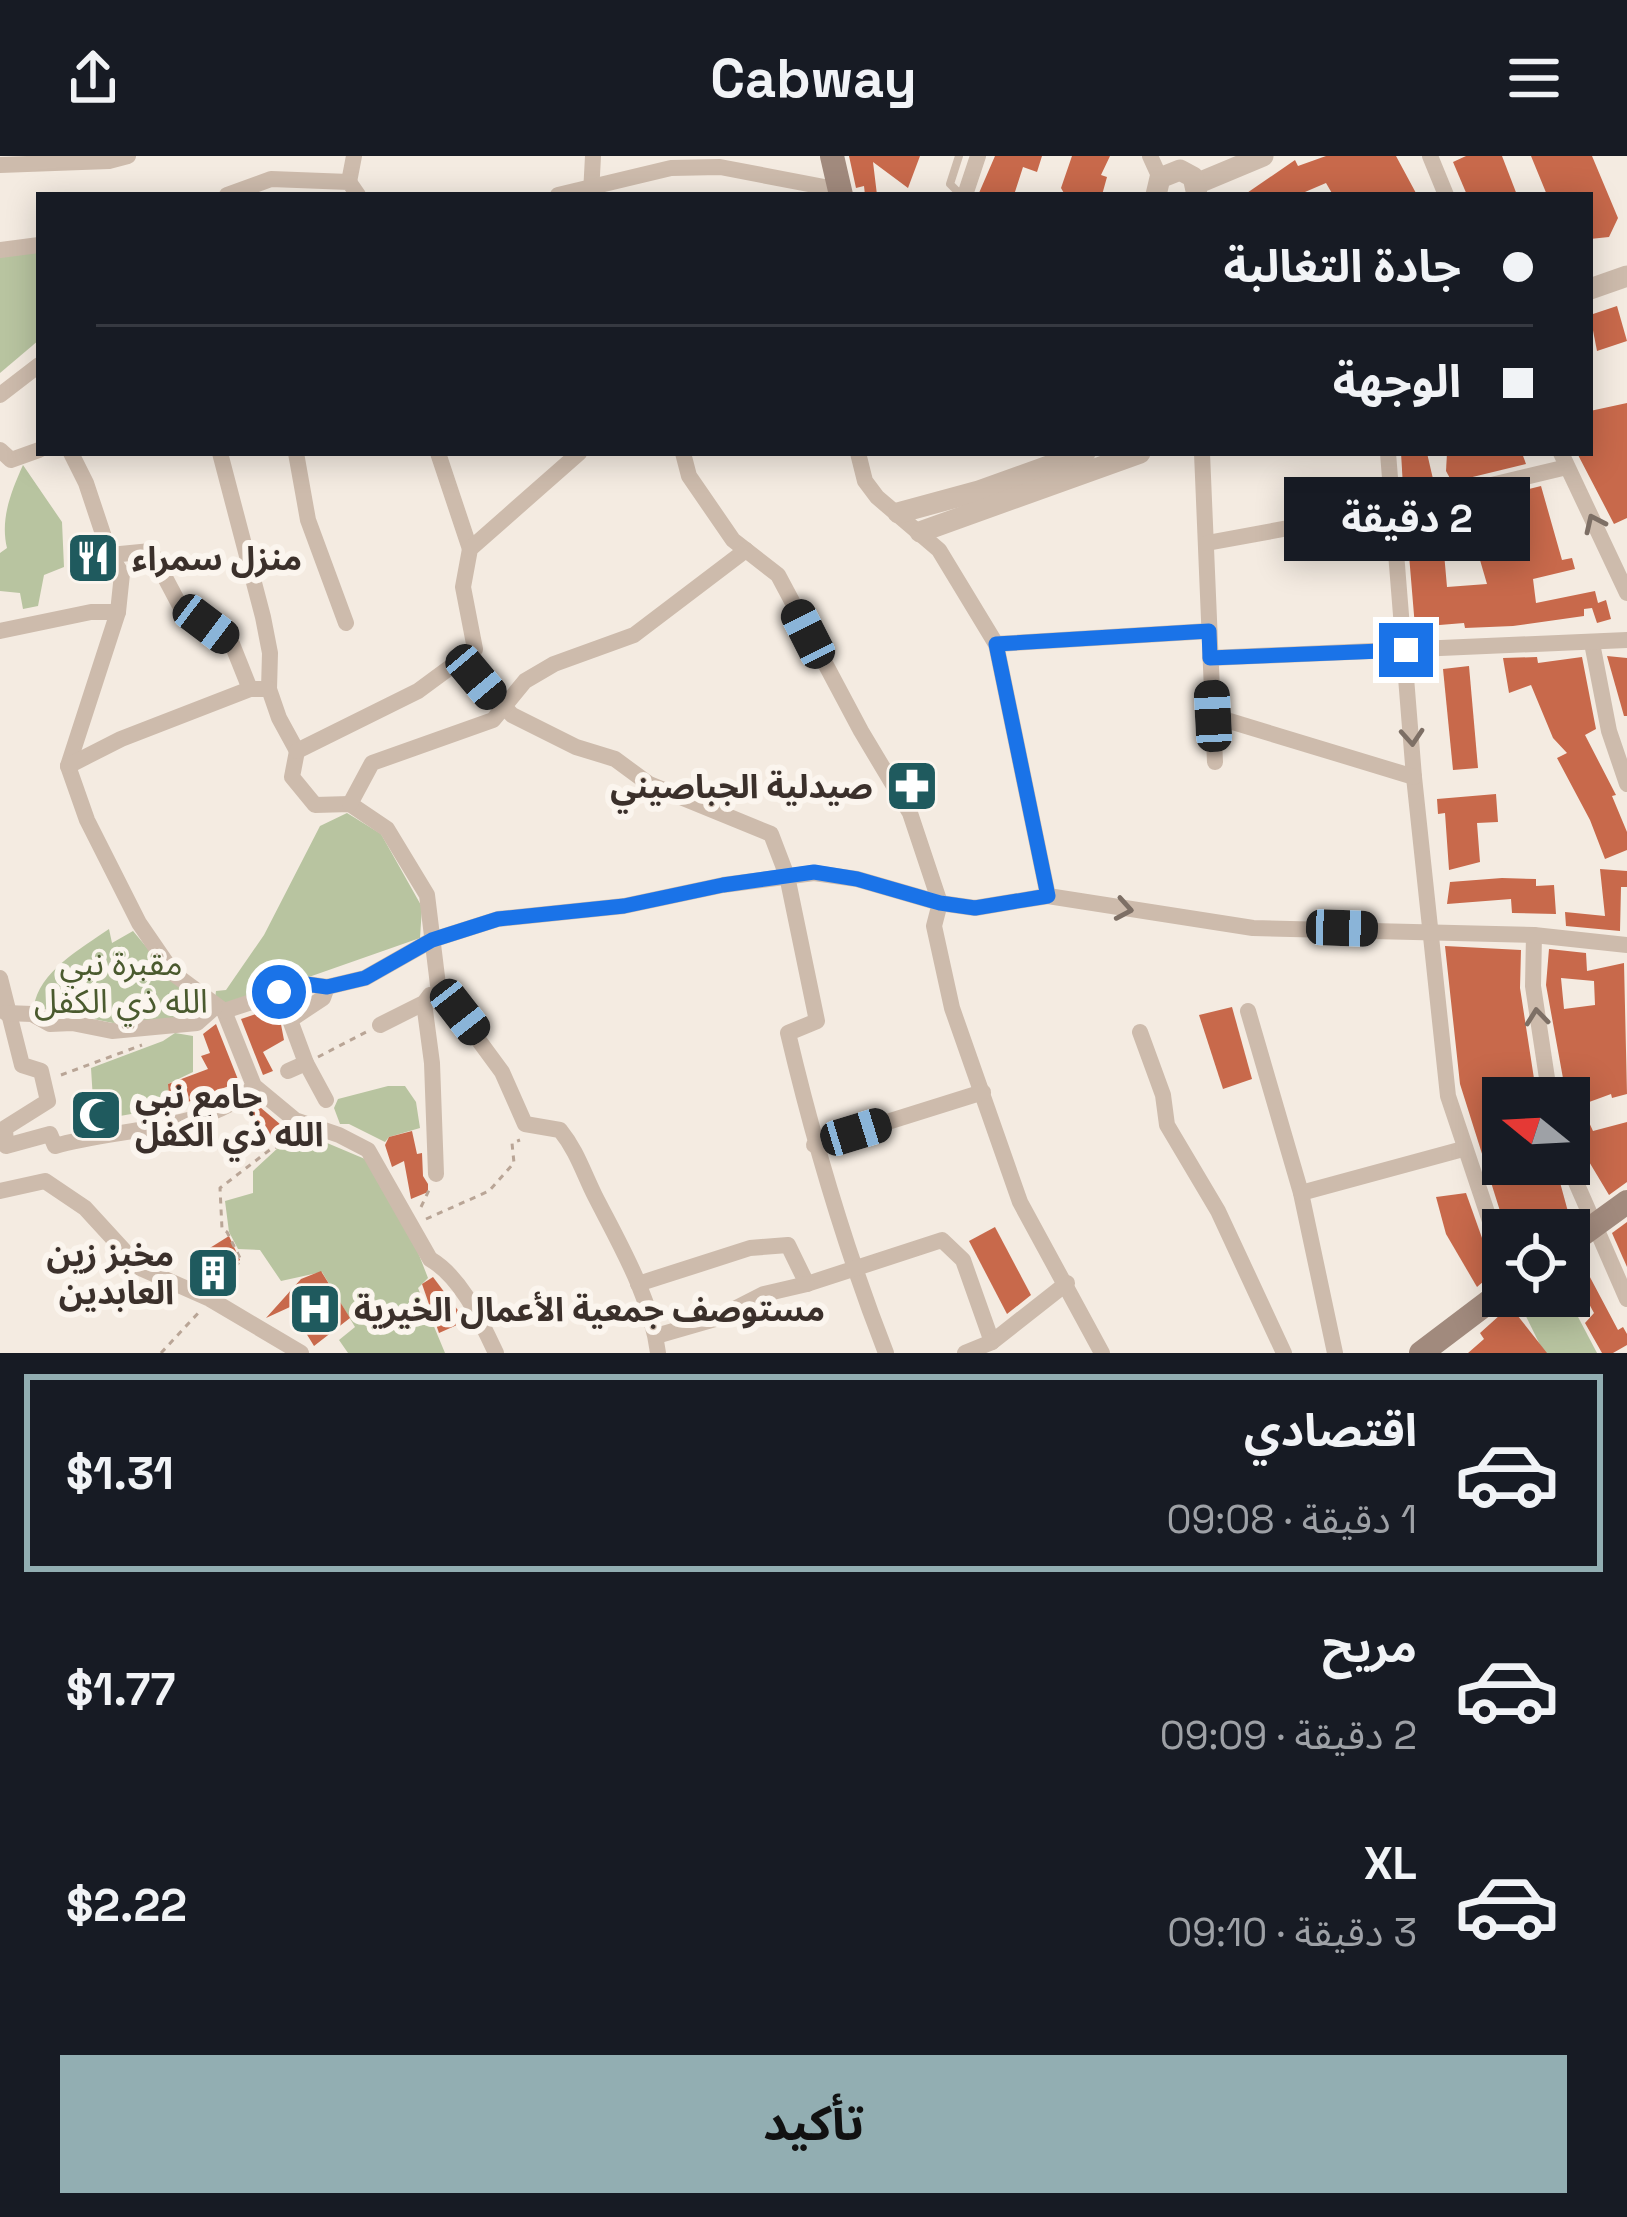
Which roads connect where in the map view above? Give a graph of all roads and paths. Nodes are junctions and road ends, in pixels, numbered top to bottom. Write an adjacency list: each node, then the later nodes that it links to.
1 (128, 156): 10 (street)
2 (354, 156): 12 (street)
3 (593, 156): 15 (street)
4 (832, 156): 17 (main road)
5 (959, 156): 18 (lane)
6 (978, 156): 19 (street)
7 (1150, 156): 11 (street)
8 (1264, 156): 13 (street)
9 (1430, 156): 20 (street)
10 (0, 165)
11 (1158, 187): 13 (street)
12 (353, 189): 14 (street)
13 (1197, 189)
14 (235, 192)
15 (591, 192): 16 (street)
16 (835, 192)
17 (840, 192)
18 (959, 192)
19 (964, 192)
20 (1446, 192)
21 (36, 245): 22 (street)
22 (0, 250)
23 (1627, 263): 24 (street)
24 (1593, 275)
25 (1627, 276): 26 (street)
26 (1593, 289)
27 (36, 367): 28 (street)
28 (0, 395)
29 (0, 450): 30 (street)
30 (36, 452)
31 (72, 456): 50 (street)
32 (221, 456): 62 (street)
33 (297, 456): 53 (street)
34 (439, 456): 48 (street)
35 (576, 456): 48 (street)
36 (684, 456): 49 (street)
37 (859, 456): 45 (street)
38 (1130, 456): 43 (street)
39 (1202, 456): 47 (street)
40 (1388, 456): 44 (street)
41 (1049, 459): 43 (street)
42 (1564, 460): 44 (street); 51 (street, one-way to 42)
43 (970, 504): 45 (street); 46 (street)
44 (1392, 509): 47 (street); 59 (street)
45 (898, 513): 46 (street)
46 (920, 532): 58 (street)
47 (1207, 543): 55 (street)
48 (470, 549): 61 (street)
49 (746, 550): 63 (street); 73 (street)
50 (110, 555): 52 (street); 62 (street)
51 (1627, 593)
52 (118, 612): 54 (street); 67 (street)
53 (346, 623)
54 (0, 631)
55 (1209, 631): 58 (street); 60 (street)
56 (1627, 640): 57 (street)
57 (1592, 643): 59 (street); 69 (street)
58 (996, 644): 72 (street)
59 (1406, 650): 60 (street); 68 (street, one-way to 68)
60 (1210, 658): 64 (street)
61 (461, 660): 63 (street); 65 (street)
62 (260, 689): 65 (street); 67 (street)
63 (503, 710): 70 (street); 71 (street)
64 (1213, 716): 66 (street); 68 (street)
65 (297, 751): 70 (street)
66 (1215, 762)
67 (68, 766): 82 (street)
68 (1414, 777): 74 (street)
69 (1627, 784)
70 (350, 804): 76 (street)
71 (787, 876): 73 (street); 76 (street); 96 (street)
72 (1048, 896): 73 (street); 74 (street, one-way to 74)
73 (940, 903): 92 (street)
74 (1430, 931): 75 (street); 97 (street)
75 (1534, 935): 77 (street); 89 (street, one-way to 75)
76 (432, 940): 79 (street); 80 (street)
77 (1627, 945)
78 (0, 978): 84 (street)
79 (438, 986): 81 (street); 95 (street)
80 (327, 987): 82 (street); 88 (street)
81 (424, 1003): 85 (street); 98 (street)
82 (219, 1009): 86 (street); 90 (street)
83 (1248, 1011): 101 (street)
84 (6, 1012): 86 (street); 91 (street)
85 (380, 1025): 88 (path)
86 (167, 1026): 91 (path)
87 (1140, 1032): 123 (street)
88 (297, 1067): 93 (street)
89 (1547, 1077)
90 (254, 1086): 91 (street); 94 (street)
91 (45, 1088)
92 (983, 1092): 96 (street); 108 (street)
93 (326, 1100)
94 (313, 1126): 104 (street); 112 (path)
95 (543, 1129): 104 (path); 109 (street)
96 (814, 1145): 107 (street)
97 (1463, 1149): 101 (street); 103 (street)
98 (436, 1174): 104 (path)
99 (1576, 1185): 105 (street)
100 (0, 1191): 112 (street)
101 (1301, 1192): 124 (street)
102 (1627, 1202): 105 (main road)
103 (1485, 1209)
104 (412, 1225): 119 (street)
105 (1593, 1227): 106 (main road); 111 (street)
106 (1590, 1229)
107 (854, 1271): 110 (street); 114 (street); 120 (street)
108 (1067, 1283): 114 (street); 122 (street)
109 (638, 1284): 110 (street); 115 (street)
110 (807, 1285): 115 (street)
111 (1627, 1298)
112 (214, 1302): 117 (path); 118 (street)
113 (1482, 1309): 116 (main road)
114 (992, 1342): 121 (street)
115 (657, 1344)
116 (1436, 1348)
117 (161, 1353)
118 (301, 1353)
119 (496, 1353)
120 (886, 1353)
121 (965, 1353)
122 (1102, 1353)
123 (1284, 1353)
124 (1335, 1353)

